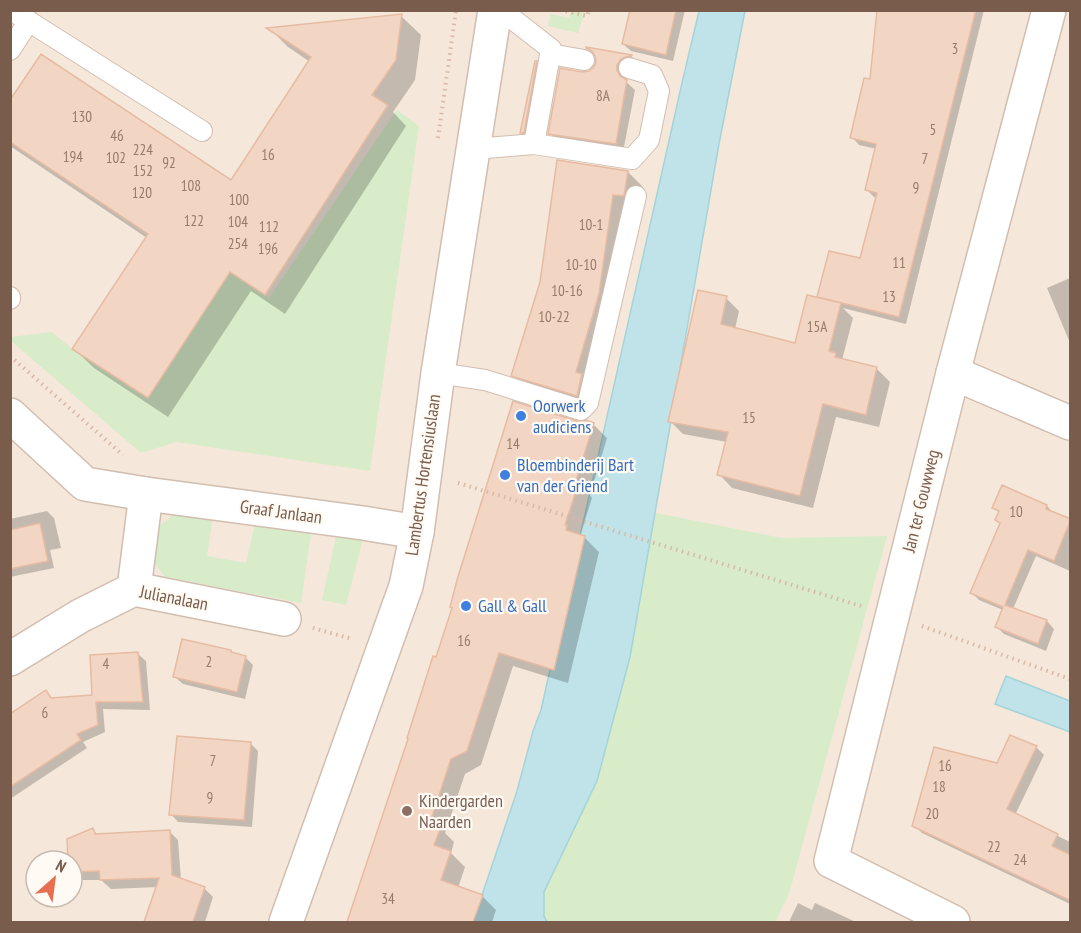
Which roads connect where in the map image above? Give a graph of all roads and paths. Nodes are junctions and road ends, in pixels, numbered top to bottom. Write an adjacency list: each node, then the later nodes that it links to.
1 (11, 10): 7 (lane)
2 (495, 10): 14 (street, Lambertus Hortensiuslaan)
3 (501, 10): 9 (lane)
4 (560, 10): 5 (path)
5 (588, 10)
6 (1049, 10): 18 (street, Jan ter Gouwweg)
7 (29, 21): 8 (lane); 12 (lane)
8 (10, 50)
9 (550, 54): 10 (lane); 13 (lane)
10 (584, 60)
11 (629, 68): 13 (lane)
12 (202, 131)
13 (534, 144): 14 (lane)
14 (474, 149): 17 (street, Lambertus Hortensiuslaan)
15 (636, 196): 17 (lane)
16 (10, 356): 22 (path)
17 (438, 373): 23 (street, Lambertus Hortensiuslaan)
18 (953, 373): 20 (street); 25 (street, Jan ter Gouwweg)
19 (10, 415): 22 (street, Graaf Janlaan)
20 (1071, 423)
21 (457, 483): 25 (path)
22 (146, 494): 23 (street, Graaf Janlaan); 24 (street)
23 (417, 532): 30 (street, Lambertus Hortensiuslaan)
24 (134, 589): 26 (street, Julianalaan); 28 (street, Julianalaan)
25 (892, 615): 29 (path); 31 (street, Jan ter Gouwweg)
26 (284, 620): 27 (path)
27 (355, 640)
28 (10, 659)
29 (1071, 679)
30 (286, 922)
31 (953, 922)

